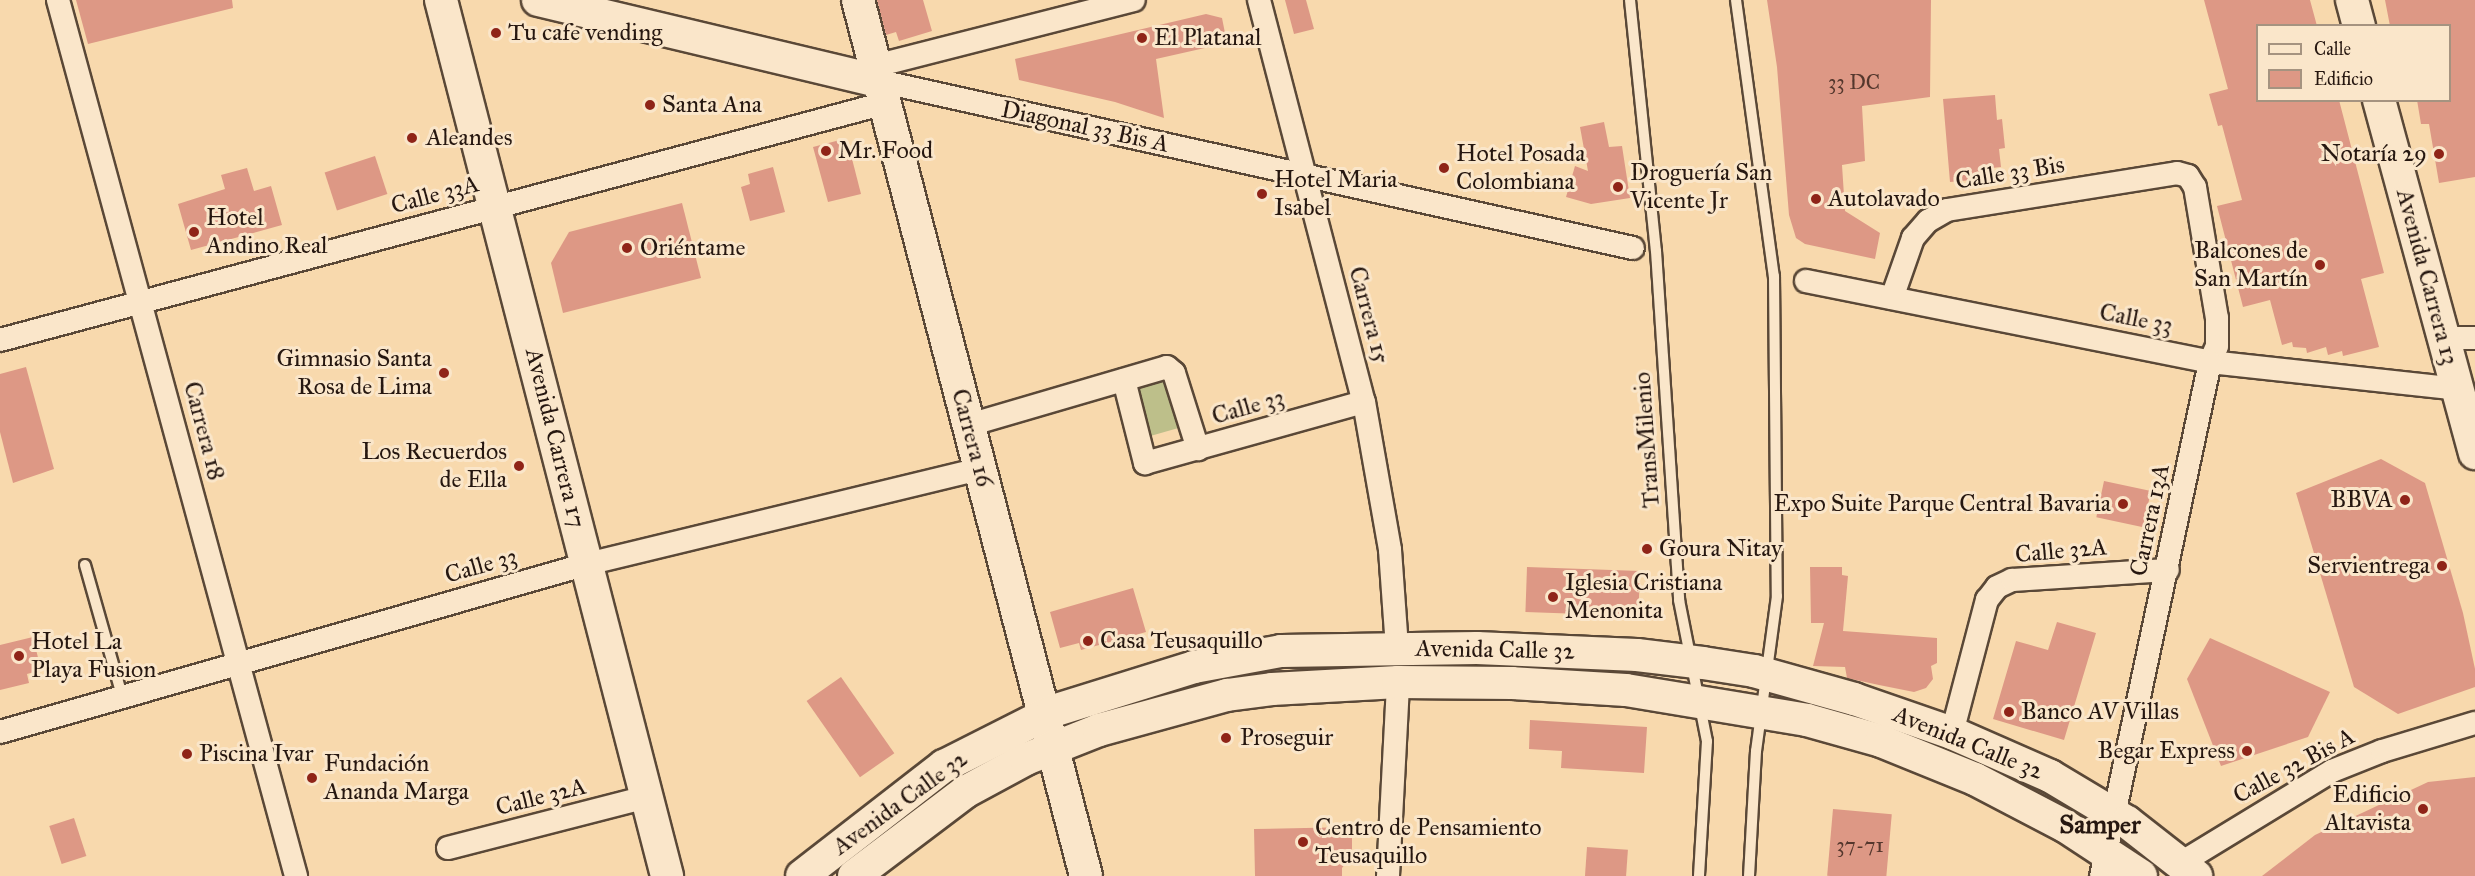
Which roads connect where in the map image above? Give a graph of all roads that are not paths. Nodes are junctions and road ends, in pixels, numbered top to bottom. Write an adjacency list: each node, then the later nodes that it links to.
1 (58, 0): 19 (street, Carrera 18)
2 (441, 0): 15 (main road, Avenida Carrera 17)
3 (538, 0): 11 (main road, Diagonal 33 Bis A)
4 (858, 0): 11 (main road, Carrera 16)
5 (1134, 0): 11 (street, Calle 33A)
6 (1259, 0): 13 (street, Carrera 15)
7 (1630, 0): 35 (lane, TransMilenio)
8 (1736, 0): 37 (lane)
9 (2352, 0): 10 (main road)
10 (2358, 24)
11 (880, 84): 13 (street, Diagonal 33 Bis A); 15 (street, Calle 33A); 27 (main road, Carrera 16)
12 (2380, 102): 20 (main road, Avenida Carrera 13)
13 (1304, 175): 16 (street, Diagonal 33 Bis A); 26 (street, Carrera 15)
14 (2188, 176): 18 (street, Calle 33 Bis); 23 (street, Carrera 13A)
15 (496, 207): 19 (street, Calle 33A); 31 (main road, Avenida Carrera 17)
16 (1633, 248)
17 (1806, 281): 18 (street, Calle 33)
18 (1892, 298): 23 (street, Calle 33)
19 (142, 302): 22 (street, Calle 33A); 36 (street, Carrera 18)
20 (2444, 338): 21 (street); 25 (main road, Avenida Carrera 13)
21 (2475, 338)
22 (0, 340)
23 (2210, 362): 25 (street, Calle 33); 33 (street, Carrera 13A)
24 (1124, 380): 27 (street); 28 (street); 28 (street, Calle 33)
25 (2458, 389): 29 (main road, Avenida Carrera 13)
26 (1364, 402): 28 (street, Calle 33); 34 (street, Carrera 15)
27 (969, 425): 30 (main road, Carrera 16)
28 (1198, 449)
29 (2475, 453)
30 (980, 469): 31 (street, Calle 33); 42 (main road, Carrera 16)
31 (588, 564): 36 (street, Calle 33); 47 (main road, Avenida Carrera 17)
32 (85, 565): 39 (lane)
33 (2168, 570): 45 (street, Calle 32A); 48 (street, Carrera 13A)
34 (1397, 648): 35 (main road, Avenida Calle 32); 42 (main road, Avenida Calle 32)
35 (1691, 661): 37 (main road, Avenida Calle 32); 40 (lane, TransMilenio)
36 (239, 662): 39 (street, Calle 33); 52 (street, Carrera 18)
37 (1766, 674): 41 (lane); 45 (main road, Avenida Calle 32)
38 (1398, 682): 40 (main road, Avenida Calle 32); 46 (main road, Avenida Calle 32); 57 (street)
39 (122, 696): 44 (street, Calle 33)
40 (1699, 699): 41 (main road, Avenida Calle 32); 58 (lane, TransMilenio)
41 (1761, 711): 50 (main road, Avenida Calle 32); 59 (lane)
42 (1044, 714): 46 (main road, Carrera 16); 54 (main road, Avenida Calle 32)
43 (2475, 723): 51 (street, Calle 32 Bis A)
44 (0, 732)
45 (1952, 733): 48 (main road, Avenida Calle 32)
46 (1053, 748): 55 (main road, Avenida Calle 32); 56 (main road, Carrera 16)
47 (647, 797): 49 (street, Calle 32A); 53 (main road, Avenida Carrera 17)
48 (2114, 813): 50 (street, Carrera 13A); 51 (main road, Avenida Calle 32)
49 (448, 848)
50 (2104, 864): 60 (main road, Avenida Calle 32)
51 (2189, 870)
52 (296, 876)
53 (667, 876)
54 (802, 876)
55 (854, 876)
56 (1086, 876)
57 (1388, 876)
58 (1699, 876)
59 (1749, 876)
60 (2141, 876)

